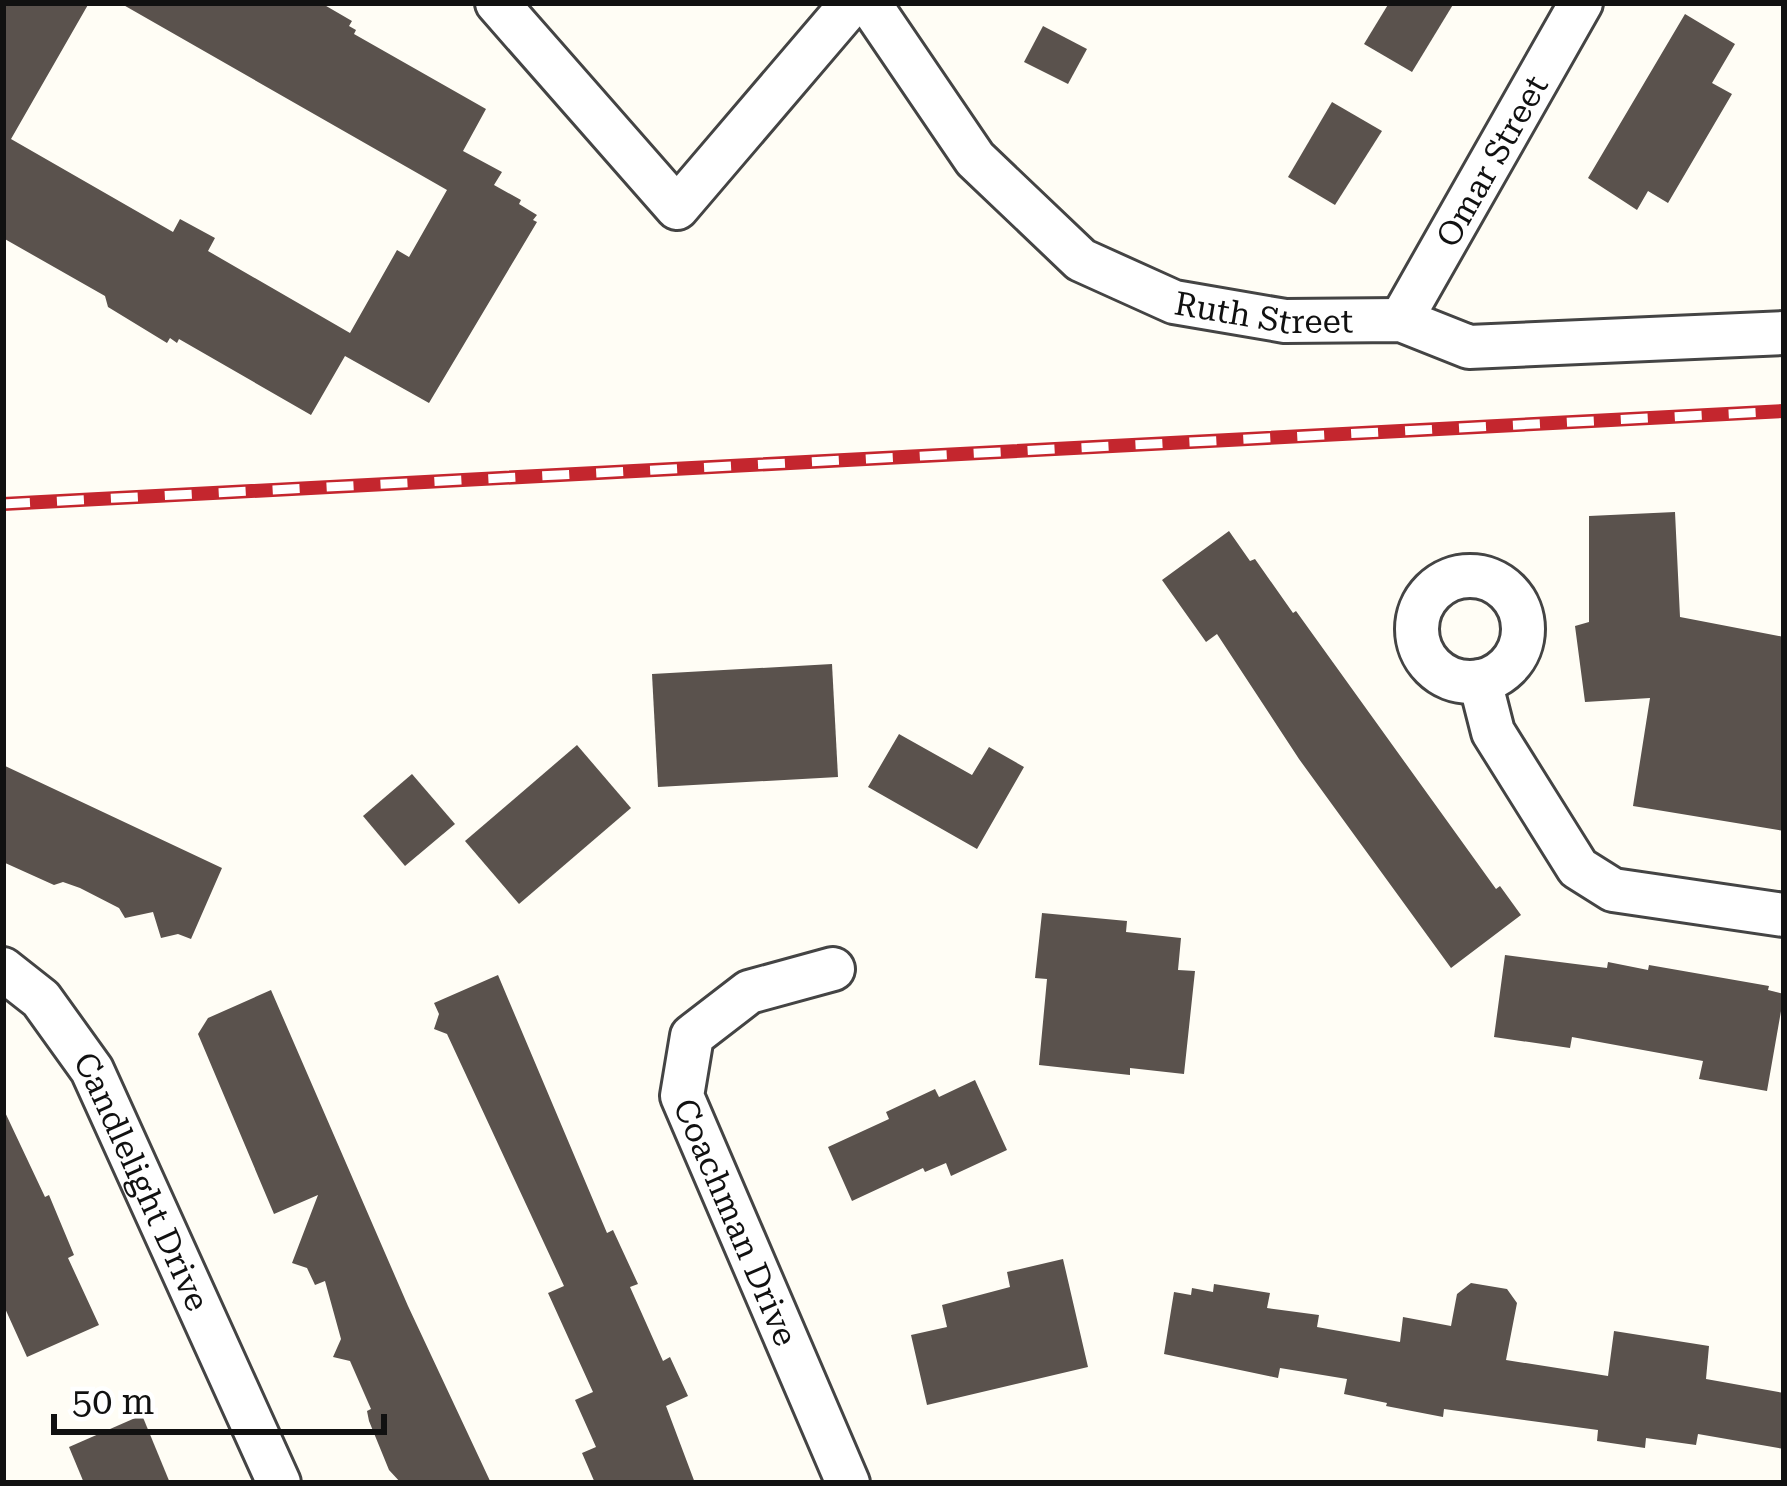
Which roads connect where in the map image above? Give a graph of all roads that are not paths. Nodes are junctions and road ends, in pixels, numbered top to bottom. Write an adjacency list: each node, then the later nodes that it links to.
1 (497, 3): 2 (street)
2 (852, 3)
3 (868, 3): 5 (street, Ruth Street)
4 (1581, 3): 5 (street, Omar Street)
5 (1401, 320): 6 (street, Ruth Street)
6 (1784, 333)
7 (1480, 681): 8 (street)
8 (1784, 915)
9 (3, 969): 11 (street, Candlelight Drive)
10 (833, 969): 12 (street, Coachman Drive)
11 (279, 1483)
12 (848, 1483)

